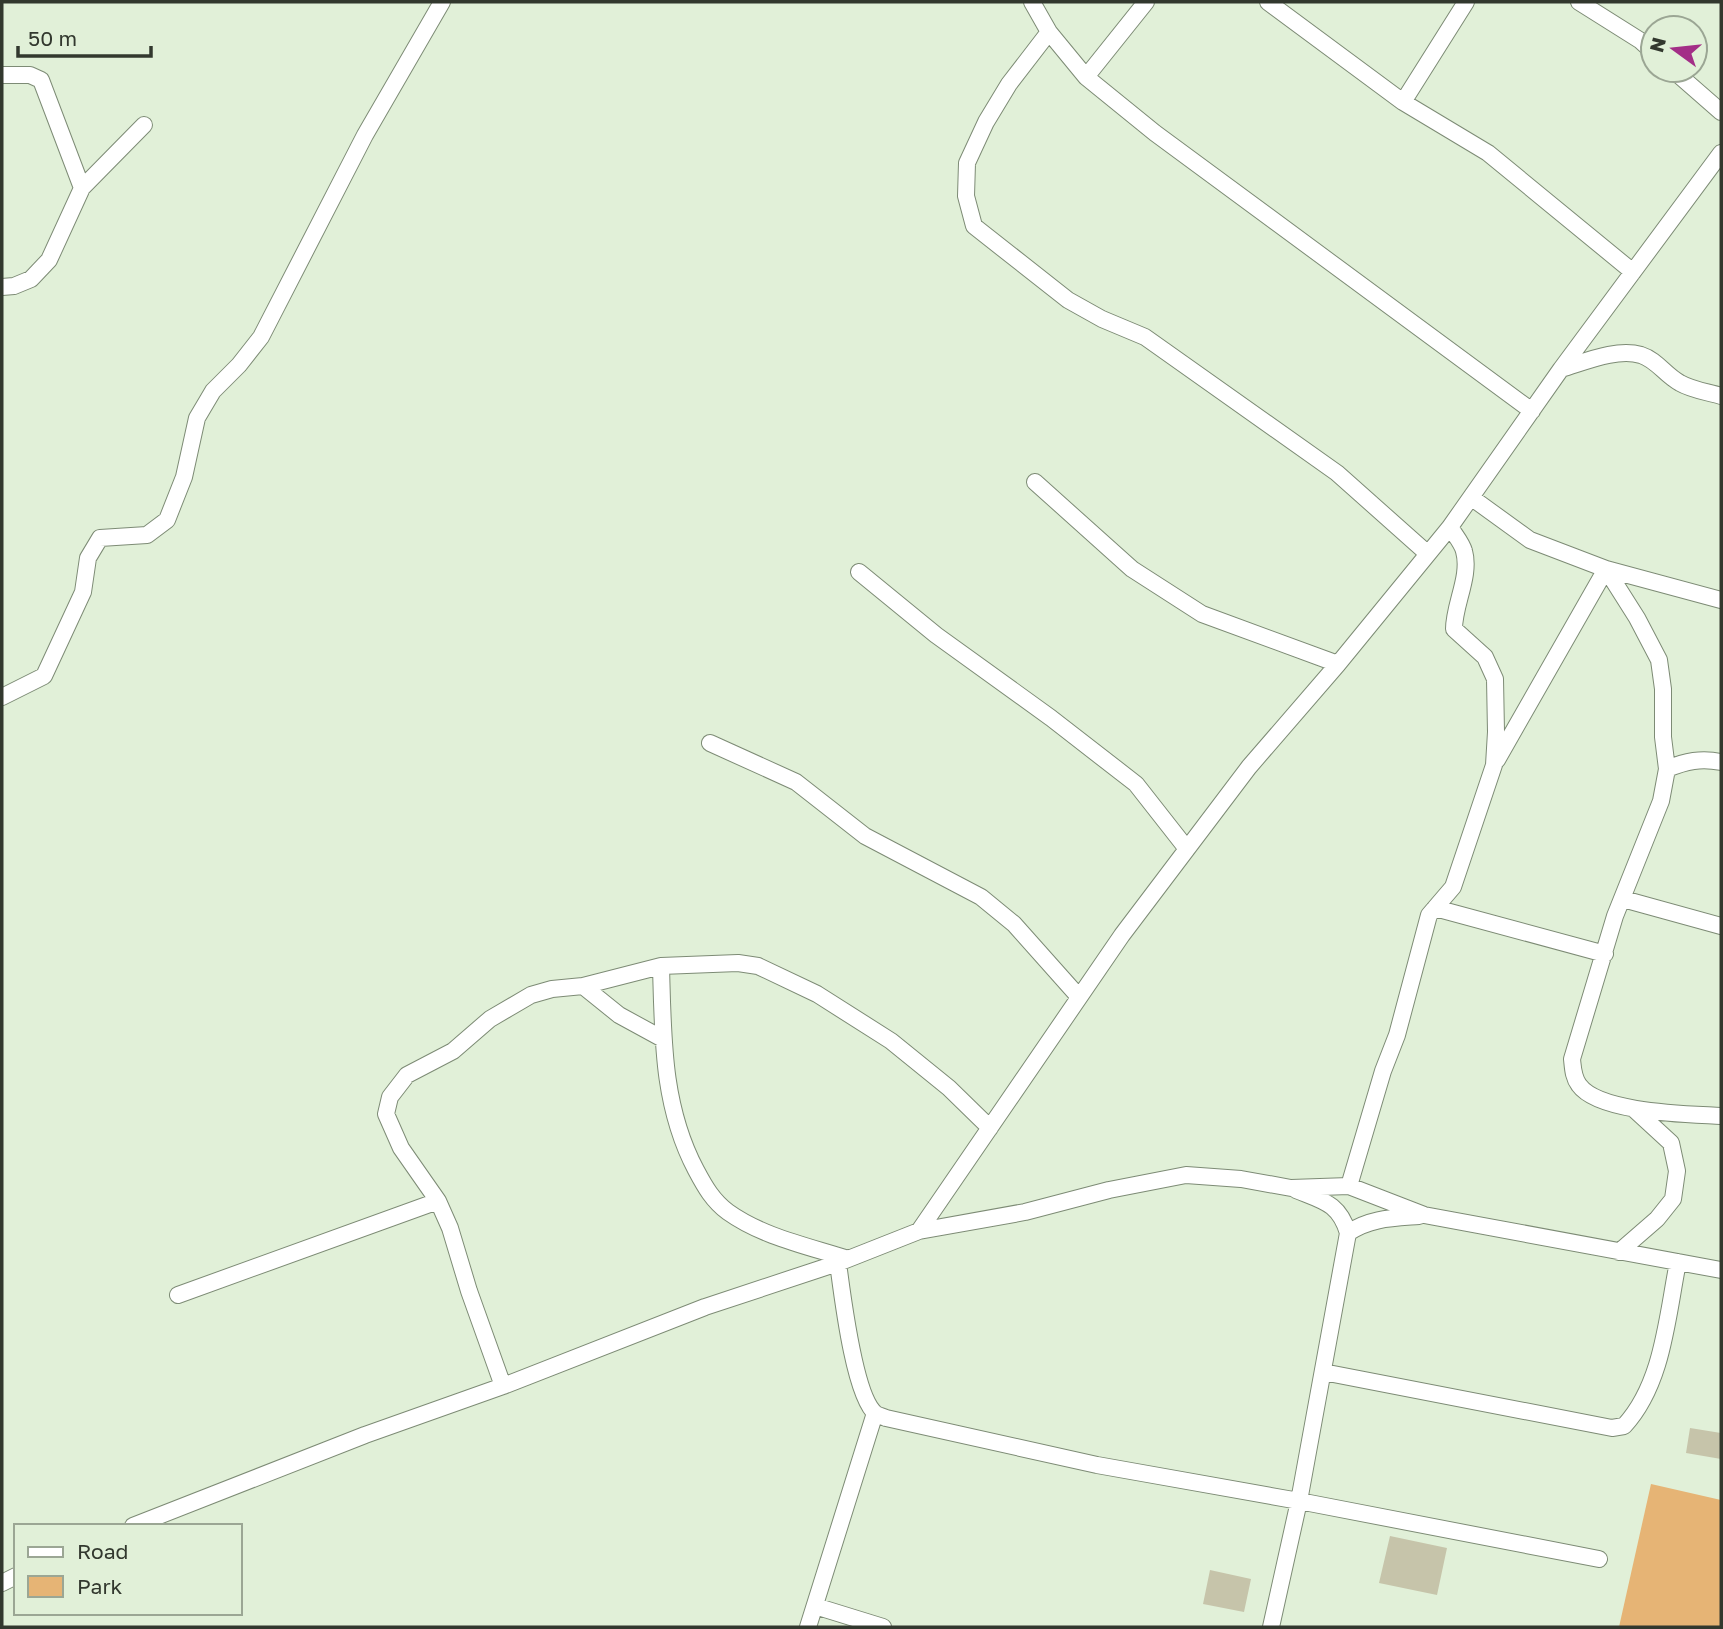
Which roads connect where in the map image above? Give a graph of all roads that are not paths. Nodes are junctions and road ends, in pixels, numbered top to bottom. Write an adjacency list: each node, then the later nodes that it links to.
1 (442, 2): 30 (street)
2 (1032, 2): 7 (street)
3 (1146, 2): 10 (street)
4 (1268, 2): 12 (street)
5 (1466, 2): 12 (street)
6 (1579, 2): 8 (street)
7 (1049, 32): 10 (street); 25 (street)
8 (1639, 40)
9 (2, 75): 16 (street)
10 (1086, 77): 21 (street)
11 (1689, 84): 13 (street)
12 (1403, 102): 17 (street)
13 (1721, 112)
14 (144, 125): 16 (street)
15 (1721, 153): 17 (street)
16 (82, 188): 18 (street)
17 (1633, 272): 19 (street)
18 (2, 287)
19 (1561, 369): 20 (street); 21 (street)
20 (1721, 396)
21 (1532, 411): 23 (street)
22 (1035, 482): 29 (street)
23 (1472, 498): 24 (street); 26 (street)
24 (1450, 527): 25 (street); 33 (street)
25 (1428, 554): 29 (street)
26 (1606, 569): 28 (street); 33 (street); 34 (street)
27 (859, 572): 35 (street)
28 (1721, 600)
29 (1338, 664): 35 (street)
30 (2, 697)
31 (710, 743): 42 (street)
32 (1721, 762): 34 (street)
33 (1494, 765): 37 (street)
34 (1667, 769): 36 (street)
35 (1187, 849): 42 (street)
36 (1623, 899): 38 (street); 39 (street)
37 (1435, 908): 39 (street); 47 (street)
38 (1721, 926)
39 (1605, 954): 44 (street)
40 (661, 966): 41 (street); 43 (street); 46 (street)
41 (583, 986): 43 (street); 49 (street)
42 (1079, 998): 46 (street)
43 (663, 1039): 54 (street)
44 (1634, 1109): 45 (street); 53 (street)
45 (1721, 1116)
46 (990, 1128): 51 (street)
47 (1349, 1186): 48 (street); 50 (street)
48 (1291, 1188): 51 (street); 52 (street)
49 (439, 1201): 57 (street); 59 (street)
50 (1424, 1215): 52 (street); 53 (street)
51 (919, 1231): 54 (street)
52 (1348, 1233): 58 (street)
53 (1619, 1252): 55 (street)
54 (843, 1261): 59 (street); 60 (street)
55 (1678, 1262): 56 (street); 58 (street)
56 (1721, 1270)
57 (178, 1295)
58 (1323, 1372): 61 (street)
59 (503, 1386): 62 (street)
60 (875, 1413): 61 (street); 64 (street)
61 (1299, 1501): 63 (street); 67 (street)
62 (138, 1524)
63 (1599, 1559)
64 (815, 1605): 65 (street); 66 (street)
65 (808, 1627)
66 (883, 1627)
67 (1271, 1627)

